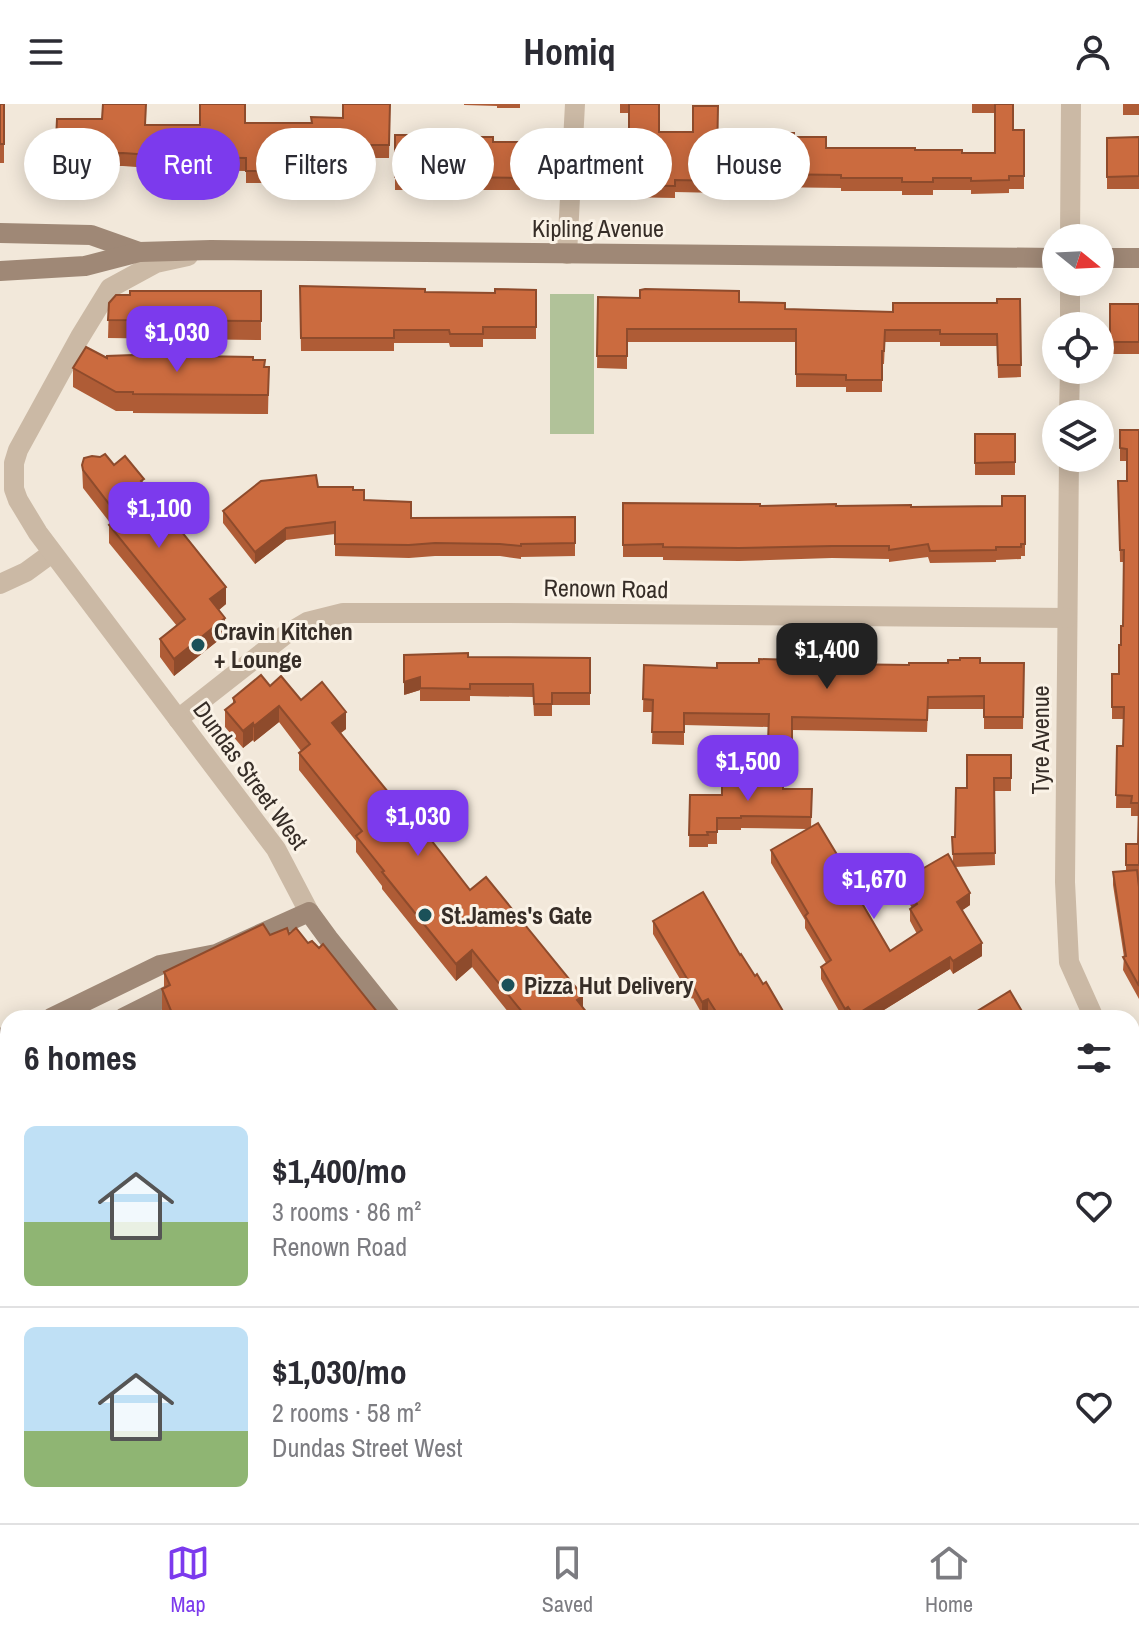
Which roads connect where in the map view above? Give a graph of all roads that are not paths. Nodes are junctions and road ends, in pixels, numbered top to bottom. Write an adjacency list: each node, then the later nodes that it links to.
1 (575, 104): 7 (street)
2 (1071, 104): 3 (street)
3 (1070, 224)
4 (0, 233): 6 (main road, Kipling Avenue)
5 (211, 250): 6 (main road, Kipling Avenue); 7 (main road, Kipling Avenue); 13 (street, Dundas Street West)
6 (139, 252): 11 (main road, Kipling Avenue)
7 (567, 254): 8 (main road, Kipling Avenue)
8 (1042, 258)
9 (1114, 258): 10 (main road)
10 (1139, 258)
11 (0, 271)
12 (1069, 472): 15 (street, Tyre Avenue)
13 (52, 553): 14 (street); 16 (street, Dundas Street West)
14 (0, 584)
15 (1067, 618): 16 (street, Renown Road); 22 (street, Tyre Avenue)
16 (178, 719): 17 (street, Dundas Street West)
17 (309, 912): 18 (main road); 21 (main road, Dundas Street West)
18 (216, 954): 19 (main road); 20 (main road)
19 (67, 1010)
20 (139, 1010)
21 (386, 1010)
22 (1090, 1010)

